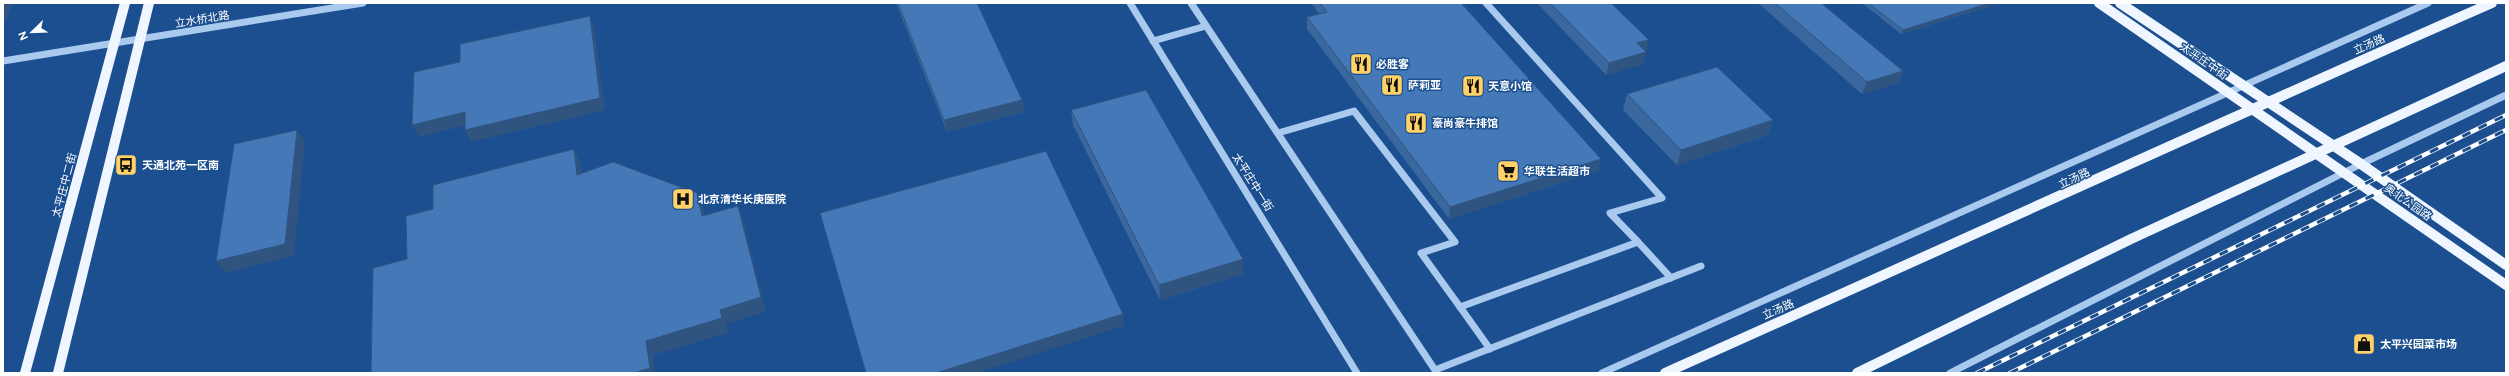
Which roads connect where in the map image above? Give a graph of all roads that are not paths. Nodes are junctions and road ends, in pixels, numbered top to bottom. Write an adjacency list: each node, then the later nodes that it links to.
1 (126, 3): 14 (main road, 太平庄中二街)
2 (149, 3): 12 (main road)
3 (363, 3): 12 (street, 立水桥北路)
4 (1130, 3): 13 (street, 太平庄中一街)
5 (1191, 3): 11 (street)
6 (1486, 3): 28 (street)
7 (2099, 3): 18 (main road, 太平庄中街)
8 (2120, 3): 17 (main road, 太平庄中街)
9 (2428, 3): 17 (street, 立汤路)
10 (2492, 3): 20 (main road, 立汤路)
11 (1206, 26): 13 (street); 22 (street)
12 (140, 39): 14 (street, 立水桥北路); 36 (main road)
13 (1153, 41): 37 (street, 太平庄中一街)
14 (115, 44): 15 (street, 立水桥北路); 35 (main road, 太平庄中二街)
15 (3, 61)
16 (2506, 66): 24 (main road)
17 (2244, 86): 18 (street, 立汤路); 20 (main road, 太平庄中街)
18 (2228, 93): 21 (main road, 太平庄中街); 38 (street, 立汤路)
19 (2506, 95): 26 (street)
20 (2267, 102): 21 (main road, 立汤路); 24 (main road, 太平庄中街)
21 (2252, 108): 23 (main road, 太平庄中街); 39 (main road, 立汤路)
22 (1278, 134): 33 (street); 34 (street)
23 (2297, 138): 25 (main road, 奥北公园路)
24 (2333, 146): 25 (main road); 26 (main road, 奥北公园路)
25 (2318, 153): 27 (main road, 奥北公园路); 40 (main road)
26 (2361, 164): 27 (street); 29 (main road, 奥北公园路)
27 (2346, 172): 32 (main road, 奥北公园路); 41 (street)
28 (1638, 242): 31 (street); 33 (street)
29 (2506, 264)
30 (1701, 266): 31 (street)
31 (1671, 278): 34 (street)
32 (2506, 285)
33 (1460, 307): 34 (street)
34 (1490, 349)
35 (25, 373)
36 (58, 373)
37 (1357, 373)
38 (1602, 373)
39 (1665, 373)
40 (1857, 373)
41 (1950, 373)

